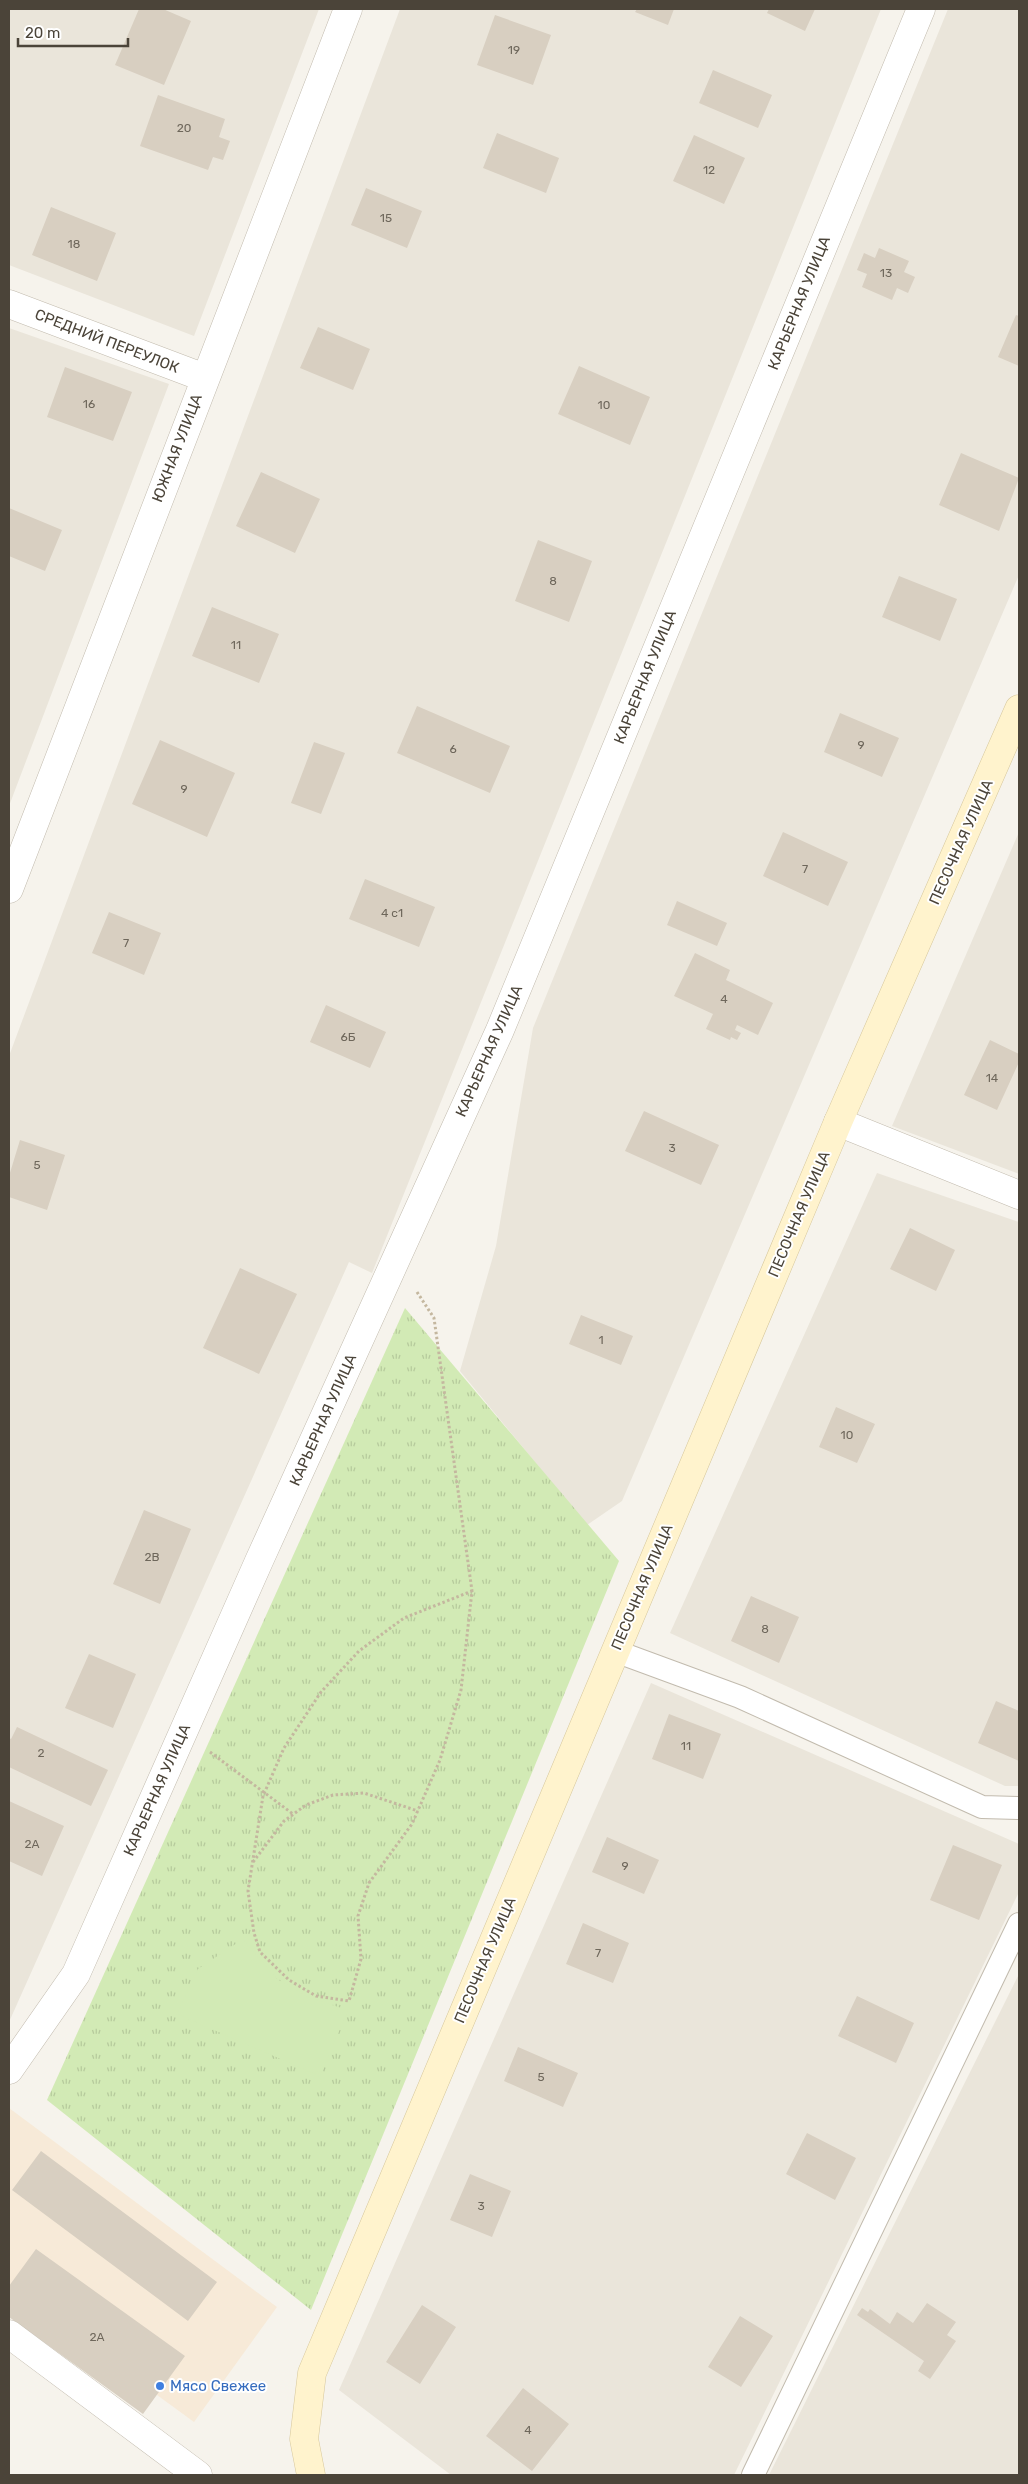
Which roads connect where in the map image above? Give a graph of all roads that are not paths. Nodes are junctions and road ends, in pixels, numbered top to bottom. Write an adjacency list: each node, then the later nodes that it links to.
1 (348, 9): 4 (street, ЮЖНАЯ УЛИЦА)
2 (921, 9): 12 (street, КАРЬЕРНАЯ УЛИЦА)
3 (9, 304): 4 (street, СРЕДНИЙ ПЕРЕУЛОК)
4 (205, 378): 6 (street, ЮЖНАЯ УЛИЦА)
5 (1019, 709): 7 (street, ПЕСОЧНАЯ УЛИЦА)
6 (9, 889)
7 (838, 1122): 8 (street); 9 (street, ПЕСОЧНАЯ УЛИЦА)
8 (1019, 1195)
9 (615, 1651): 10 (lane); 15 (street, ПЕСОЧНАЯ УЛИЦА)
10 (1019, 1808)
11 (1019, 1924): 16 (lane)
12 (9, 2070)
13 (9, 2334): 14 (street)
14 (198, 2475)
15 (311, 2475)
16 (752, 2475)

